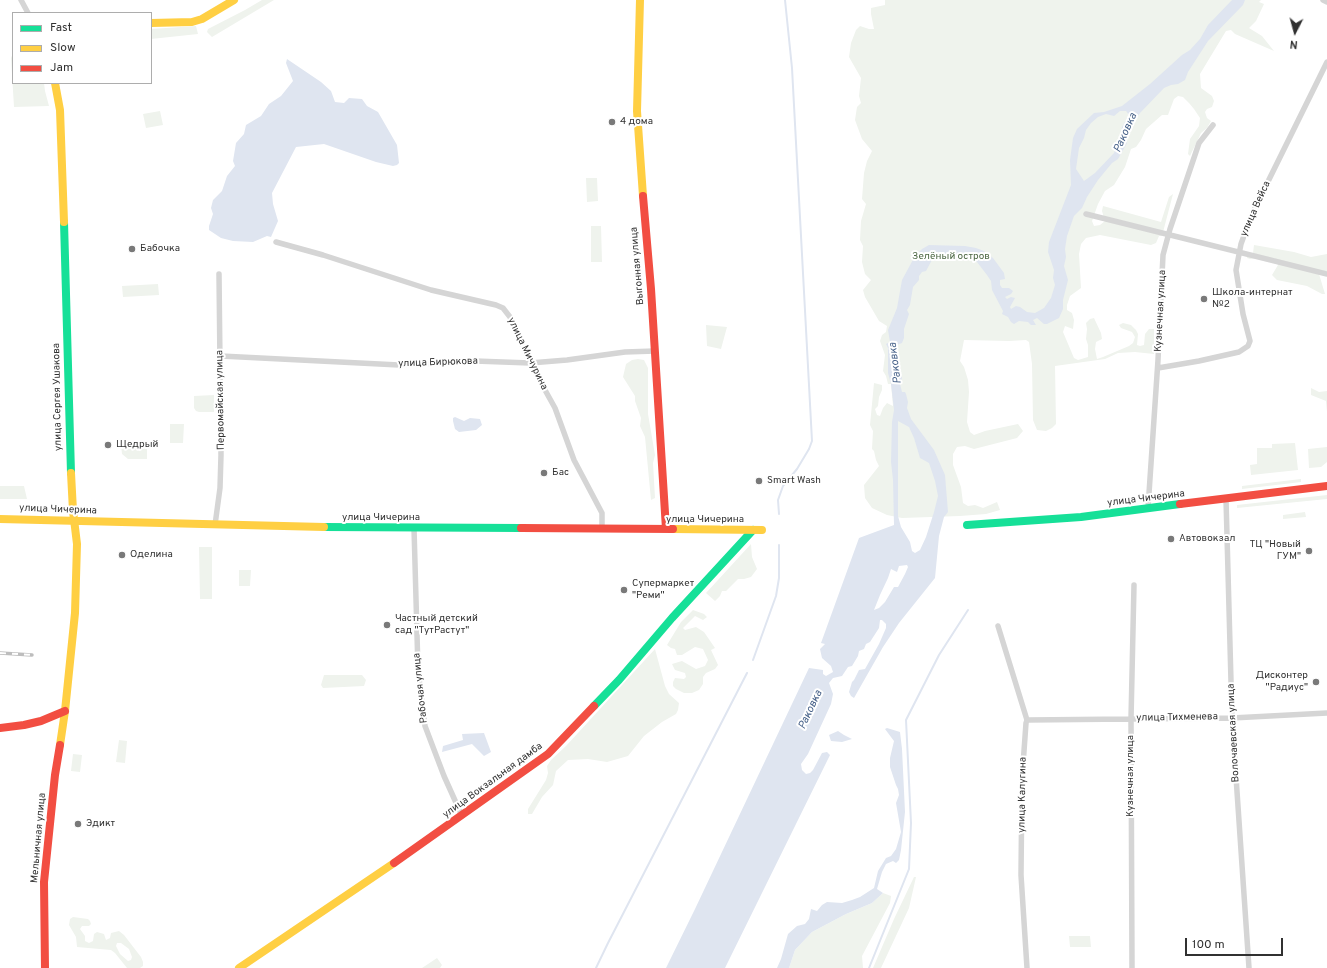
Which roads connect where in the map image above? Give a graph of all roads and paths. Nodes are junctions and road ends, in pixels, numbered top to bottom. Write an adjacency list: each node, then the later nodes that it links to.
1 (21, 0): 6 (street)
2 (234, 0): 7 (street)
3 (640, 0): 17 (street, Выгонная улица)
4 (1323, 0): 5 (street)
5 (1327, 2)
6 (27, 12)
7 (152, 23)
8 (1327, 62): 14 (street, улица Вейса)
9 (55, 84): 25 (street, улица Сергея Ушакова)
10 (1213, 124): 12 (street, Кузнечная улица)
11 (1086, 214): 12 (street)
12 (1168, 235): 14 (street); 20 (street, Кузнечная улица)
13 (276, 242): 19 (street, улица Мичурина)
14 (1239, 252): 16 (street); 20 (street, улица Вейса)
15 (219, 274): 18 (street, Первомайская улица)
16 (1327, 274)
17 (655, 351): 19 (street, улица Бирюкова); 30 (street, Выгонная улица)
18 (220, 356): 19 (street, улица Бирюкова); 26 (street, Первомайская улица)
19 (530, 363): 29 (street, улица Мичурина)
20 (1158, 368): 23 (street, Кузнечная улица)
21 (1327, 486): 22 (street, улица Чичерина)
22 (1226, 499): 23 (street, улица Чичерина); 37 (street, Волочаевская улица)
23 (1148, 508): 27 (street, улица Чичерина)
24 (0, 519): 25 (street, улица Чичерина)
25 (75, 521): 26 (street, улица Чичерина); 35 (street, улица Сергея Ушакова)
26 (215, 525): 28 (street, улица Чичерина)
27 (967, 525)
28 (414, 528): 29 (street, улица Чичерина); 41 (street, Рабочая улица)
29 (602, 529): 30 (street, улица Чичерина)
30 (666, 529): 31 (street, улица Чичерина)
31 (753, 530): 32 (street, улица Чичерина); 41 (street, улица Вокзальная дамба)
32 (762, 530)
33 (1134, 585): 38 (street, Кузнечная улица)
34 (998, 626): 39 (street, улица Калугина)
35 (65, 711): 40 (street); 42 (street, Мельничная улица)
36 (1327, 714): 37 (street, улица Тихменева)
37 (1232, 718): 38 (street, улица Тихменева); 46 (street, Волочаевская улица)
38 (1131, 719): 39 (street, улица Тихменева); 45 (street, Кузнечная улица)
39 (1027, 720): 44 (street, улица Калугина)
40 (0, 728)
41 (462, 816): 43 (street, улица Вокзальная дамба)
42 (44, 968)
43 (239, 968)
44 (1027, 968)
45 (1132, 968)
46 (1249, 968)

